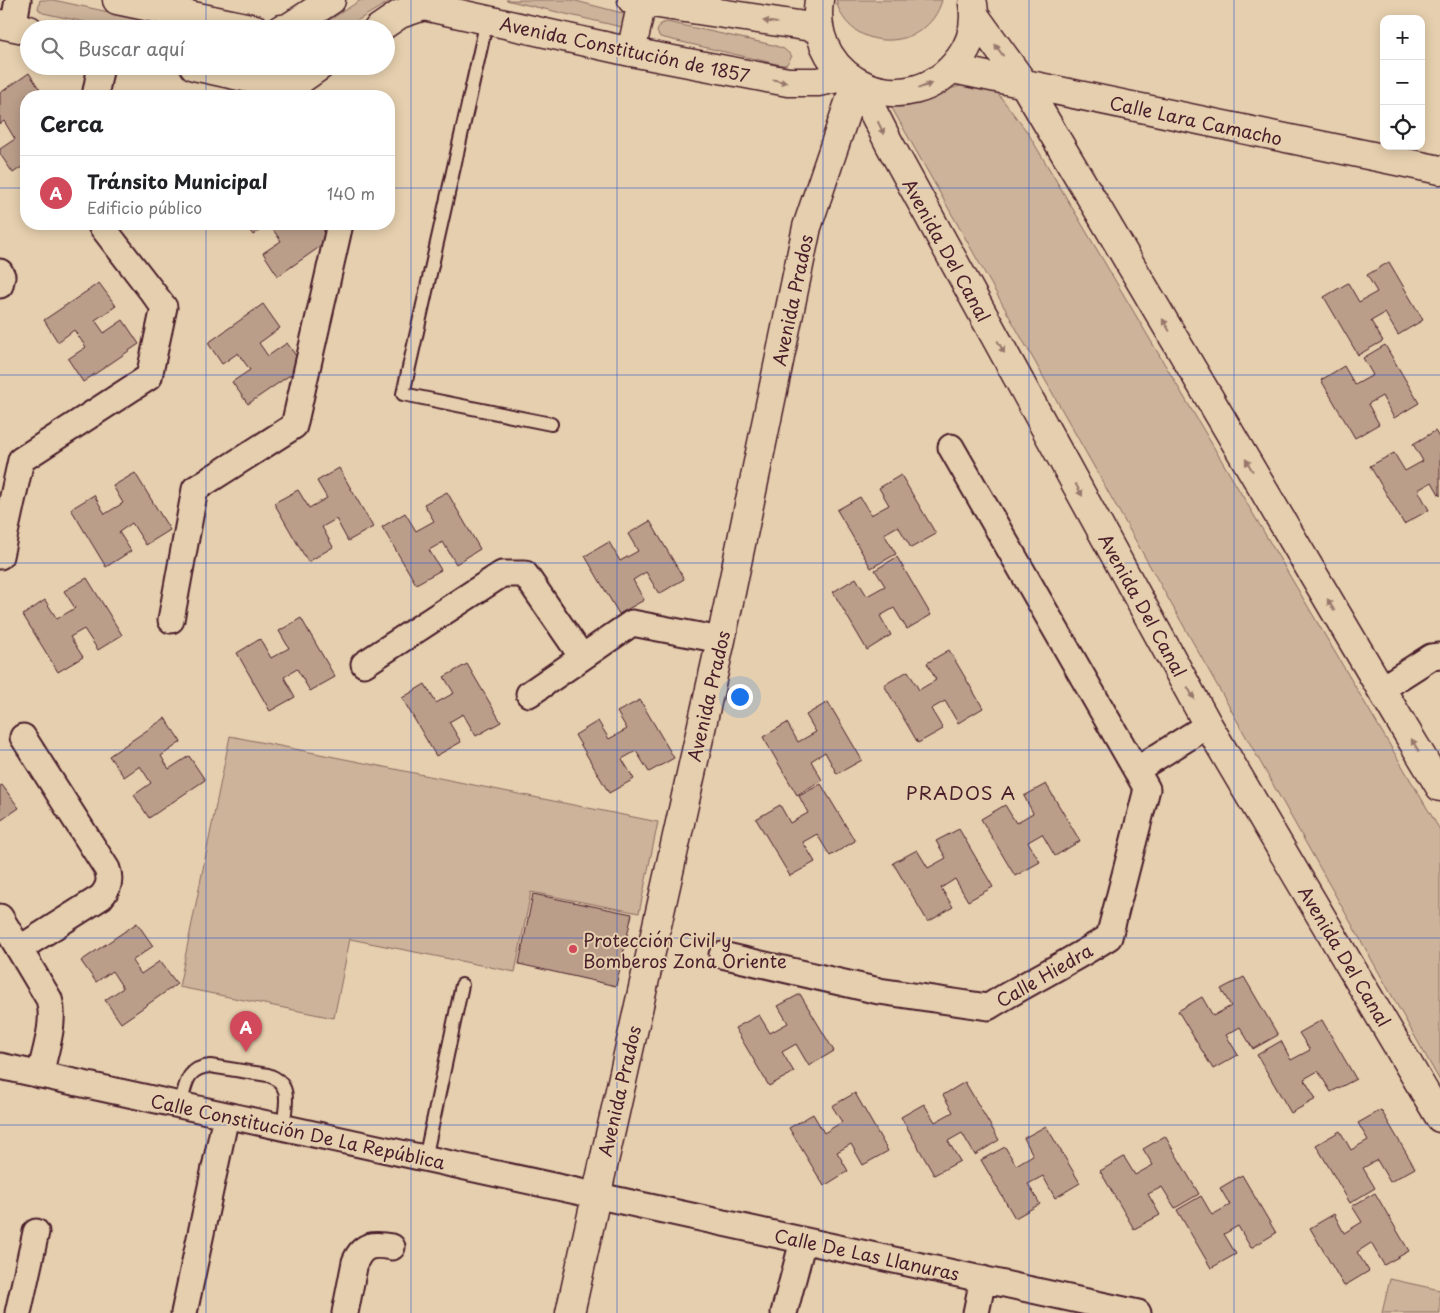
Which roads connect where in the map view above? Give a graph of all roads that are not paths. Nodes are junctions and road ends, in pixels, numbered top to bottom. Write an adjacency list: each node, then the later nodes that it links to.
1 (18, 0): 11 (street)
2 (117, 0): 7 (main road)
3 (331, 0): 8 (main road)
4 (637, 1): 6 (main road, one-way to 4); 12 (main road)
5 (973, 8): 13 (main road, Avenida Del Canal); 18 (main road, Avenida Del Canal, one-way to 5)
6 (815, 11): 17 (main road, Avenida Del Canal)
7 (212, 20)
8 (300, 20)
9 (391, 20): 10 (main road, Avenida Constitución de 1857)
10 (487, 20): 12 (main road, Avenida Constitución de 1857); 26 (lane)
11 (14, 27)
12 (630, 52): 17 (main road, Avenida Constitución de 1857, one-way to 17)
13 (953, 69): 17 (main road, Avenida Del Canal, one-way to 13); 18 (main road, Calle Lara Camacho)
14 (99, 75): 20 (street)
15 (225, 75): 19 (main road)
16 (306, 75): 19 (main road)
17 (854, 81): 30 (main road, Avenida Prados); 36 (main road, Avenida Del Canal, one-way to 36)
18 (1024, 84): 21 (main road, Calle Lara Camacho); 34 (main road, Avenida Del Canal, one-way to 18)
19 (272, 89)
20 (96, 90)
21 (1440, 170)
22 (105, 230): 28 (street)
23 (339, 230): 29 (street)
24 (0, 272): 25 (street)
25 (0, 285)
26 (551, 424)
27 (951, 447): 38 (street, Calle Hiedra)
28 (0, 556)
29 (171, 620)
30 (721, 640): 32 (street); 51 (main road, Avenida Prados)
31 (1440, 656): 34 (street)
32 (582, 657): 33 (street); 35 (street)
33 (364, 664)
34 (1380, 689): 39 (main road, Avenida Del Canal, one-way to 34)
35 (529, 694)
36 (1208, 725): 38 (street); 48 (main road, Avenida Del Canal)
37 (23, 737): 41 (street)
38 (1136, 770): 42 (street, Calle Hiedra)
39 (1440, 787)
40 (0, 917): 41 (street)
41 (20, 949): 45 (street)
42 (722, 955)
43 (462, 985): 50 (lane)
44 (0, 1066): 45 (street, Calle Constitución De La República)
45 (40, 1075): 46 (street, Calle Constitución De La República)
46 (180, 1106): 47 (street, Calle Constitución De La República); 49 (lane)
47 (226, 1116): 49 (street, Calle Constitución De La República); 57 (street)
48 (1440, 1118)
49 (283, 1128): 50 (street, Calle Constitución De La República)
50 (425, 1159): 51 (street, Calle Constitución De La República)
51 (595, 1196): 53 (street, Calle De Las Llanuras); 59 (main road, Avenida Prados)
52 (36, 1232): 56 (street)
53 (803, 1241): 55 (street, Calle De Las Llanuras); 60 (street)
54 (392, 1247): 58 (street)
55 (983, 1279): 61 (street); 62 (street, Calle De Las Llanuras)
56 (18, 1313)
57 (184, 1313)
58 (344, 1313)
59 (570, 1313)
60 (784, 1313)
61 (976, 1313)
62 (1138, 1313)

